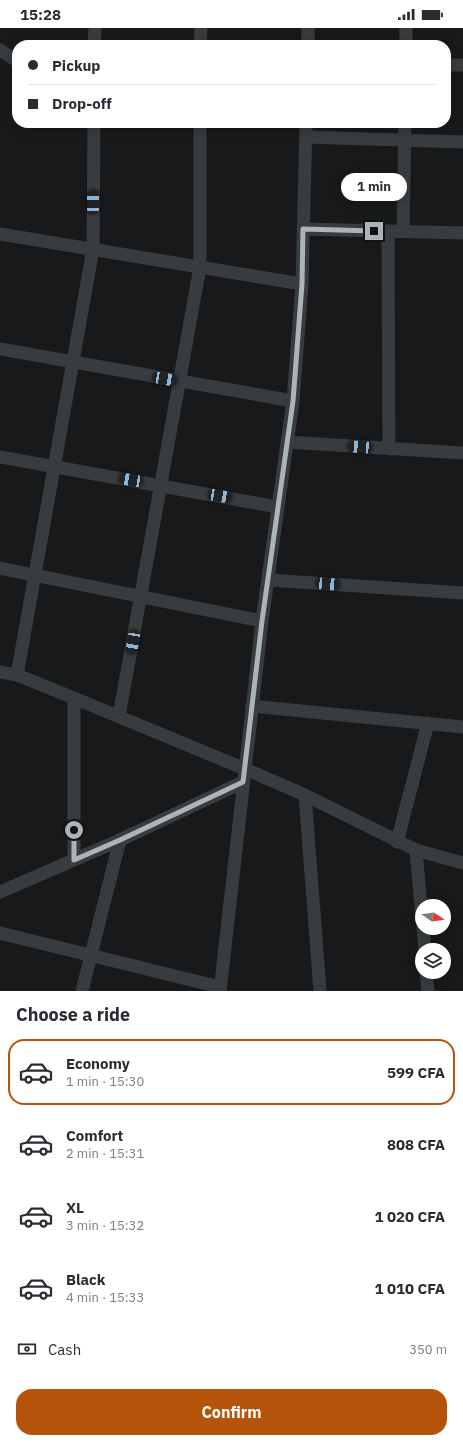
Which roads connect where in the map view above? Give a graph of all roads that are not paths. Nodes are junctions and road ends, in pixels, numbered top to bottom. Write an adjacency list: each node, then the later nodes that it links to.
1 (95, 28): 5 (street)
2 (201, 28): 6 (street)
3 (308, 28): 7 (street)
4 (406, 28): 8 (street)
5 (94, 40)
6 (200, 40)
7 (308, 40)
8 (406, 40)
9 (0, 50): 10 (street)
10 (12, 58)
11 (451, 65): 12 (street)
12 (463, 65)
13 (94, 128): 25 (street)
14 (200, 128): 26 (street)
15 (306, 128): 17 (street)
16 (405, 128): 18 (street)
17 (306, 137): 18 (street); 20 (street)
18 (405, 140): 19 (street); 22 (street)
19 (463, 142)
20 (303, 229): 21 (street); 27 (street)
21 (388, 231): 22 (street); 33 (street)
22 (403, 231): 23 (street)
23 (463, 233)
24 (0, 234): 25 (street)
25 (93, 249): 26 (street); 29 (street)
26 (200, 267): 27 (street); 30 (street)
27 (302, 284): 31 (street)
28 (0, 349): 29 (street)
29 (73, 362): 30 (street); 36 (street)
30 (180, 381): 31 (street); 37 (street)
31 (293, 401): 32 (street)
32 (287, 442): 33 (street); 38 (street)
33 (389, 449): 34 (street)
34 (463, 454)
35 (0, 457): 36 (street)
36 (54, 466): 37 (street); 40 (street)
37 (161, 486): 38 (street); 43 (street)
38 (278, 507): 41 (street)
39 (0, 568): 40 (street)
40 (35, 575): 43 (street); 46 (street)
41 (268, 580): 42 (street); 44 (street)
42 (463, 594)
43 (142, 597): 44 (street); 49 (street)
44 (262, 621): 48 (street)
45 (0, 672): 46 (street)
46 (17, 675): 47 (street)
47 (74, 698): 49 (street); 57 (street)
48 (252, 706): 50 (street); 52 (street)
49 (119, 716): 52 (street)
50 (428, 723): 51 (street); 55 (street)
51 (463, 727)
52 (244, 775): 53 (street); 54 (street); 64 (street)
53 (305, 795): 55 (street); 66 (street)
54 (120, 840): 57 (street); 62 (street)
55 (397, 842): 56 (street)
56 (416, 850): 58 (street); 60 (street)
57 (74, 860): 59 (street)
58 (463, 863)
59 (0, 892)
60 (420, 899)
61 (0, 933): 62 (street)
62 (91, 955): 64 (street); 65 (street)
63 (427, 979): 67 (street)
64 (220, 989)
65 (82, 991)
66 (320, 991)
67 (428, 991)

